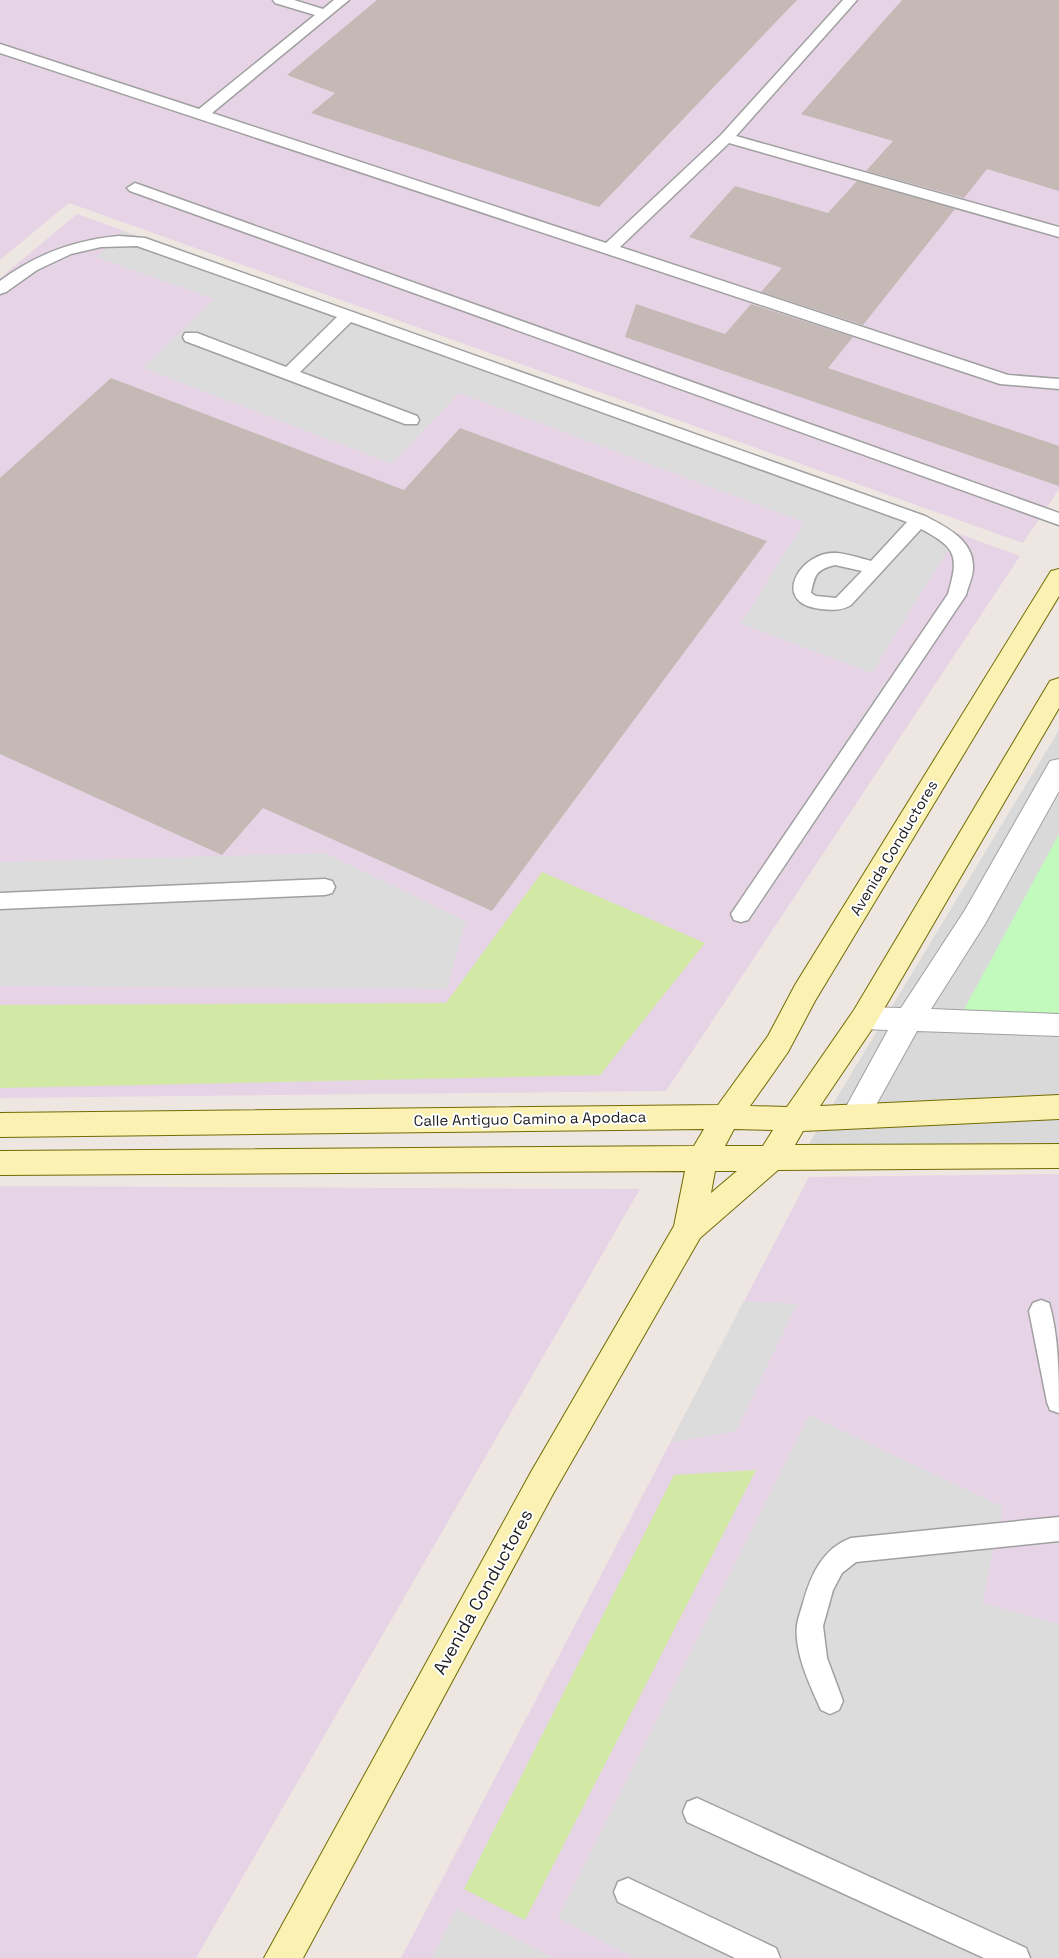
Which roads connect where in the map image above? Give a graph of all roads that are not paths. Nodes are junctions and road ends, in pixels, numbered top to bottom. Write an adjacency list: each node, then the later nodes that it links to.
1 (280, 0): 4 (lane)
2 (342, 0): 4 (lane)
3 (850, 0): 7 (lane)
4 (325, 14): 6 (lane)
5 (0, 48): 6 (lane)
6 (201, 115): 10 (lane)
7 (726, 138): 9 (lane); 10 (lane)
8 (135, 188): 18 (lane)
9 (1059, 232)
10 (609, 249): 15 (lane)
11 (0, 289): 12 (lane)
12 (347, 317): 14 (lane); 17 (lane)
13 (191, 337): 14 (lane)
14 (289, 374): 16 (lane)
15 (1059, 384)
16 (411, 420)
17 (920, 520): 19 (lane); 25 (lane)
18 (1059, 520)
19 (875, 568)
20 (1059, 577): 31 (main road, Avenida Conductores)
21 (1059, 687): 26 (main road)
22 (1059, 768): 27 (street)
23 (325, 887): 24 (lane)
24 (0, 901)
25 (741, 914)
26 (864, 1018): 27 (street); 32 (main road)
27 (908, 1021): 28 (street); 30 (street)
28 (1059, 1025)
29 (1059, 1108): 30 (main road, Calle Antiguo Camino a Apodaca)
30 (855, 1116): 32 (main road, Calle Antiguo Camino a Apodaca)
31 (726, 1117): 32 (main road, Calle Antiguo Camino a Apodaca); 33 (main road, Calle Antiguo Camino a Apodaca); 35 (main road, Avenida Conductores)
32 (795, 1118): 36 (main road)
33 (0, 1124)
34 (1059, 1156): 36 (main road)
35 (702, 1159): 36 (main road); 37 (main road); 38 (main road, Avenida Conductores)
36 (771, 1159): 38 (main road)
37 (0, 1163)
38 (689, 1229): 45 (main road, Avenida Conductores)
39 (1041, 1311): 40 (lane)
40 (1059, 1402)
41 (1059, 1530): 42 (lane)
42 (830, 1701)
43 (697, 1812): 47 (lane)
44 (628, 1892): 46 (lane)
45 (283, 1958)
46 (766, 1958)
47 (1016, 1958)

